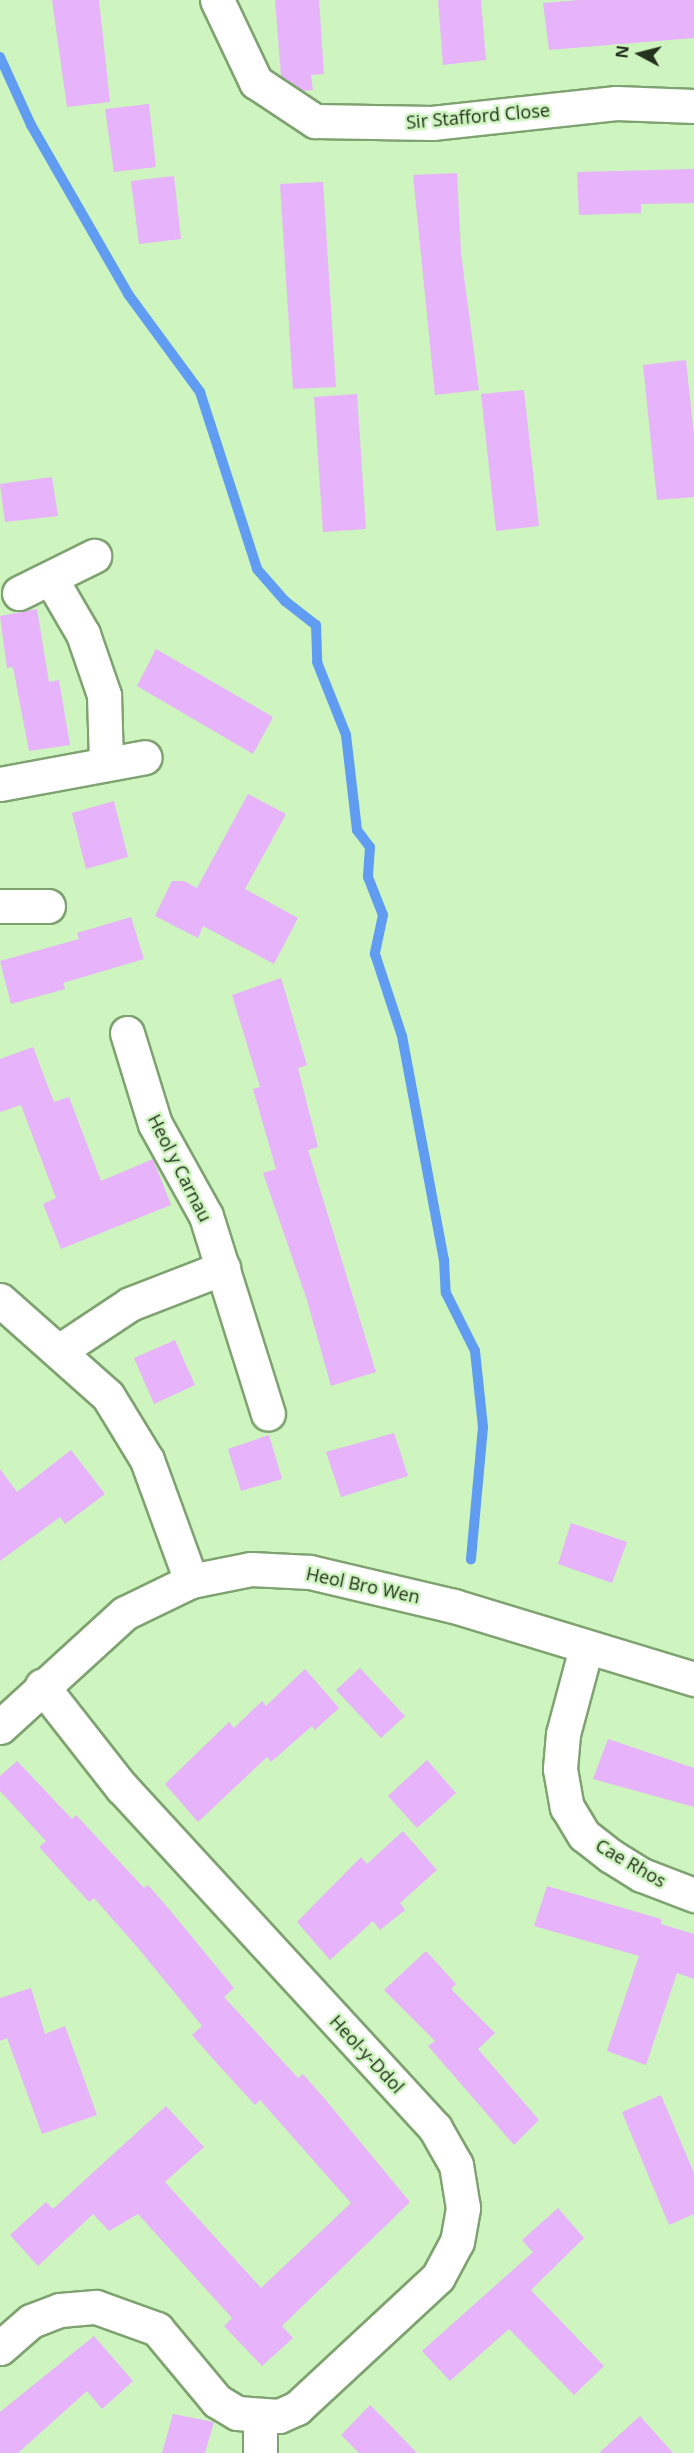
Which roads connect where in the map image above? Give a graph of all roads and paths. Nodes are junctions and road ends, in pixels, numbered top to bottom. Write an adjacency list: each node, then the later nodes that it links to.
1 (218, 0): 2 (street, Sir Stafford Close)
2 (694, 106)
3 (94, 556): 4 (street)
4 (51, 579): 5 (street); 7 (street)
5 (19, 593)
6 (145, 757): 7 (street)
7 (106, 764): 8 (street)
8 (0, 784)
9 (0, 906): 10 (street)
10 (48, 906)
11 (127, 1033): 12 (street, Heol y Carnau)
12 (223, 1268): 14 (street); 15 (street, Heol y Carnau)
13 (0, 1300): 14 (street)
14 (59, 1351): 16 (street)
15 (268, 1414)
16 (192, 1581): 17 (street, Heol Bro Wen); 19 (street, Heol Bro Wen)
17 (586, 1648): 18 (street, Heol Bro Wen); 21 (street, Cae Rhos)
18 (694, 1679)
19 (42, 1686): 20 (street, Heol Bro Wen); 23 (street, Heol-y-Ddol)
20 (0, 1727)
21 (694, 1895)
22 (0, 2348): 23 (street, Heol-y-Ddol)
23 (260, 2417): 24 (street)
24 (260, 2453)

